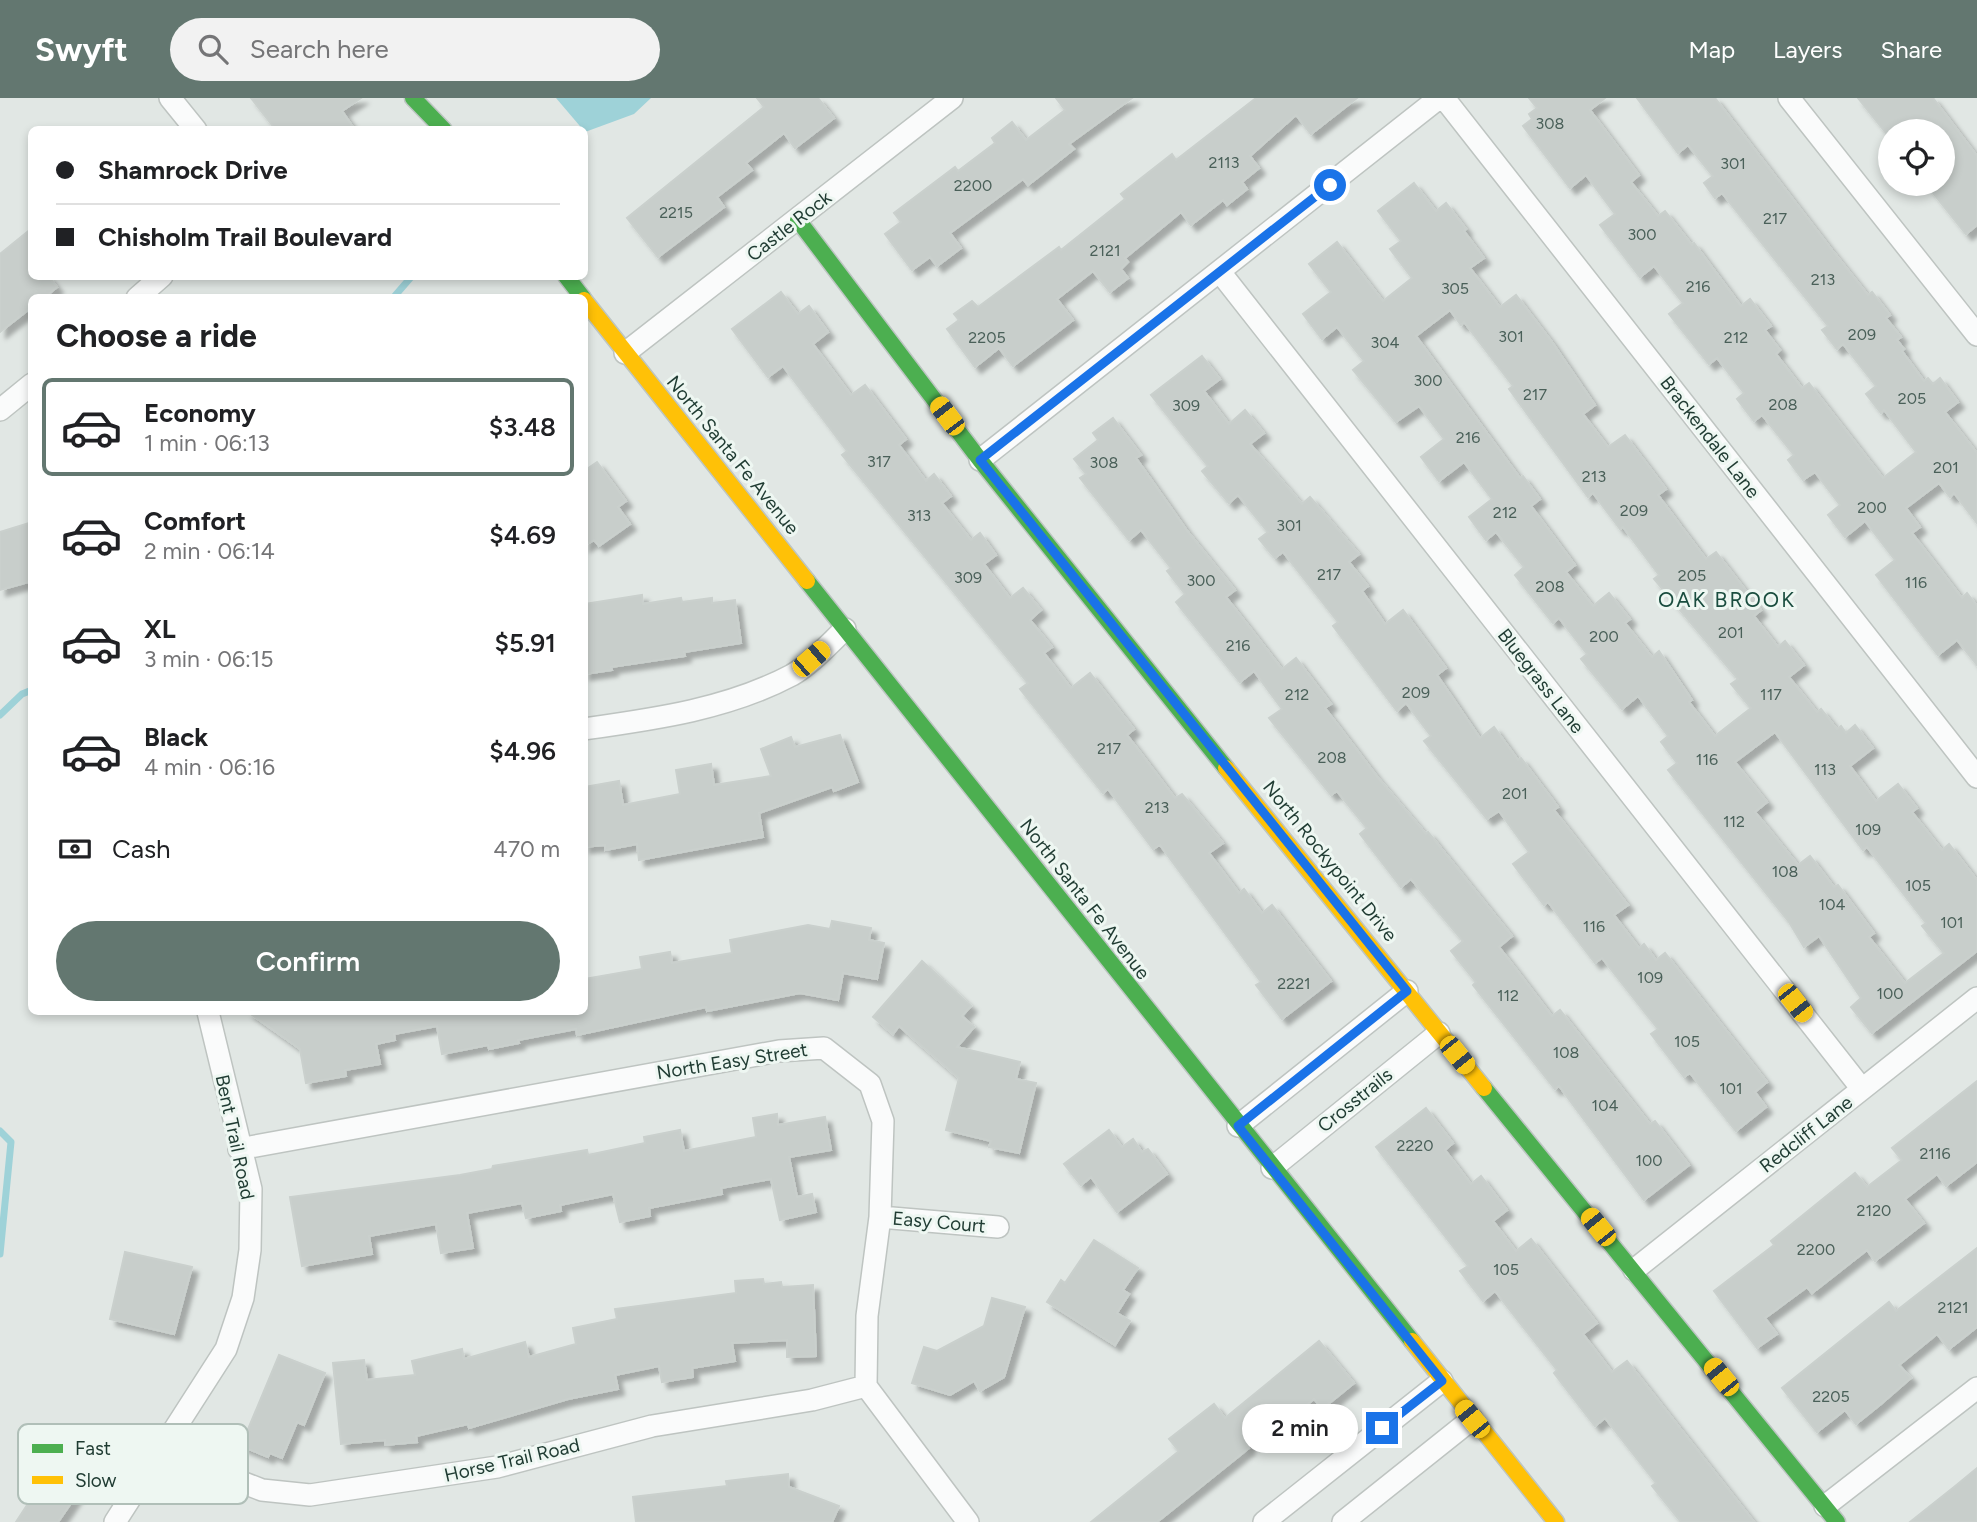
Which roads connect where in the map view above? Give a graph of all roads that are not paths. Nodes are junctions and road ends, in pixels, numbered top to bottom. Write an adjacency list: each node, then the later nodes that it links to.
1 (170, 98): 7 (street)
2 (413, 98): 8 (main road)
3 (437, 98): 9 (main road)
4 (952, 98): 10 (street, Castle Rock)
5 (1441, 98): 11 (street); 24 (street, Brackendale Lane)
6 (1789, 98): 17 (street)
7 (193, 126)
8 (440, 126)
9 (455, 126)
10 (797, 219): 18 (street, Castle Rock); 21 (main road, North Rockypoint Drive)
11 (1220, 272): 21 (street); 29 (street, Bluegrass Lane)
12 (157, 280): 14 (street)
13 (569, 280): 15 (main road, North Santa Fe Avenue)
14 (141, 294)
15 (580, 294)
16 (588, 304): 18 (main road, North Santa Fe Avenue)
17 (1977, 335)
18 (625, 353): 22 (main road, North Santa Fe Avenue)
19 (28, 387): 20 (street)
20 (0, 410)
21 (980, 460): 25 (main road, North Rockypoint Drive)
22 (845, 629): 23 (street); 30 (main road, North Santa Fe Avenue)
23 (588, 728)
24 (1977, 777)
25 (1407, 991): 28 (main road, North Rockypoint Drive); 30 (street)
26 (1977, 998): 29 (street, Redcliff Lane)
27 (209, 1015): 31 (street, Bent Trail Road)
28 (1439, 1033): 32 (street, Crosstrails); 35 (main road, North Rockypoint Drive)
29 (1862, 1089): 35 (street, Redcliff Lane)
30 (1238, 1126): 32 (main road, North Santa Fe Avenue)
31 (239, 1149): 33 (street, North Easy Street); 40 (street, Bent Trail Road)
32 (1272, 1168): 36 (main road, North Santa Fe Avenue)
33 (880, 1217): 34 (street, Easy Court); 37 (street, North Easy Street)
34 (998, 1227)
35 (1634, 1270): 43 (main road, North Rockypoint Drive)
36 (1442, 1381): 39 (main road, North Santa Fe Avenue); 46 (street)
37 (866, 1386): 41 (street, Horse Trail Road); 45 (street)
38 (1977, 1388): 43 (street)
39 (1472, 1419): 47 (street); 48 (main road, North Santa Fe Avenue)
40 (176, 1424)
41 (248, 1484)
42 (126, 1504): 44 (street, Bent Trail Road)
43 (1831, 1514)
44 (115, 1522)
45 (968, 1522)
46 (1264, 1522)
47 (1343, 1522)
48 (1556, 1522)

